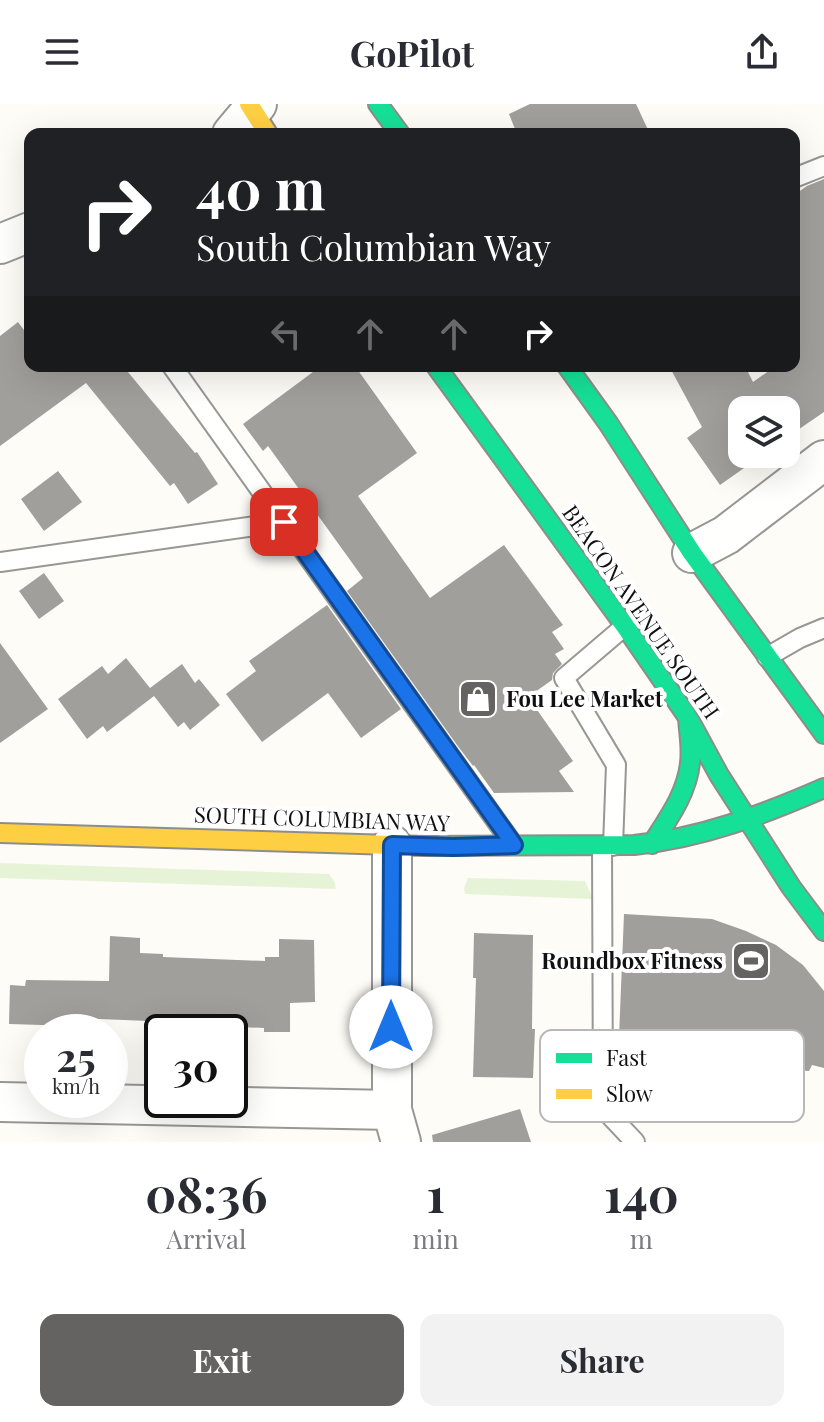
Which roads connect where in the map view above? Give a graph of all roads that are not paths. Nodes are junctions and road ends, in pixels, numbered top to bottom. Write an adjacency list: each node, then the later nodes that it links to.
1 (378, 104): 2 (main road)
2 (396, 128)
3 (824, 166): 4 (lane)
4 (800, 176)
5 (24, 234): 6 (street)
6 (0, 244)
7 (176, 372): 11 (lane)
8 (440, 372): 14 (main road, BEACON AVENUE SOUTH)
9 (571, 372): 12 (main road)
10 (824, 460): 12 (street)
11 (284, 522): 13 (lane); 24 (lane)
12 (692, 553): 16 (main road)
13 (0, 562)
14 (625, 626): 17 (main road, BEACON AVENUE SOUTH); 25 (lane)
15 (824, 628): 16 (lane)
16 (767, 657): 18 (main road)
17 (687, 716): 20 (main road, BEACON AVENUE SOUTH); 22 (main road)
18 (824, 734)
19 (824, 788): 20 (main road, SOUTH COLUMBIAN WAY)
20 (748, 820): 22 (main road, SOUTH COLUMBIAN WAY); 26 (main road, BEACON AVENUE SOUTH)
21 (0, 833): 23 (main road, SOUTH COLUMBIAN WAY)
22 (652, 844): 25 (main road, SOUTH COLUMBIAN WAY)
23 (392, 845): 24 (main road, SOUTH COLUMBIAN WAY); 30 (street)
24 (514, 845): 25 (main road, SOUTH COLUMBIAN WAY)
25 (608, 846): 27 (lane)
26 (824, 931)
27 (604, 1030)
28 (0, 1102): 30 (street)
29 (616, 1122): 31 (lane)
30 (397, 1126)
31 (635, 1142)

